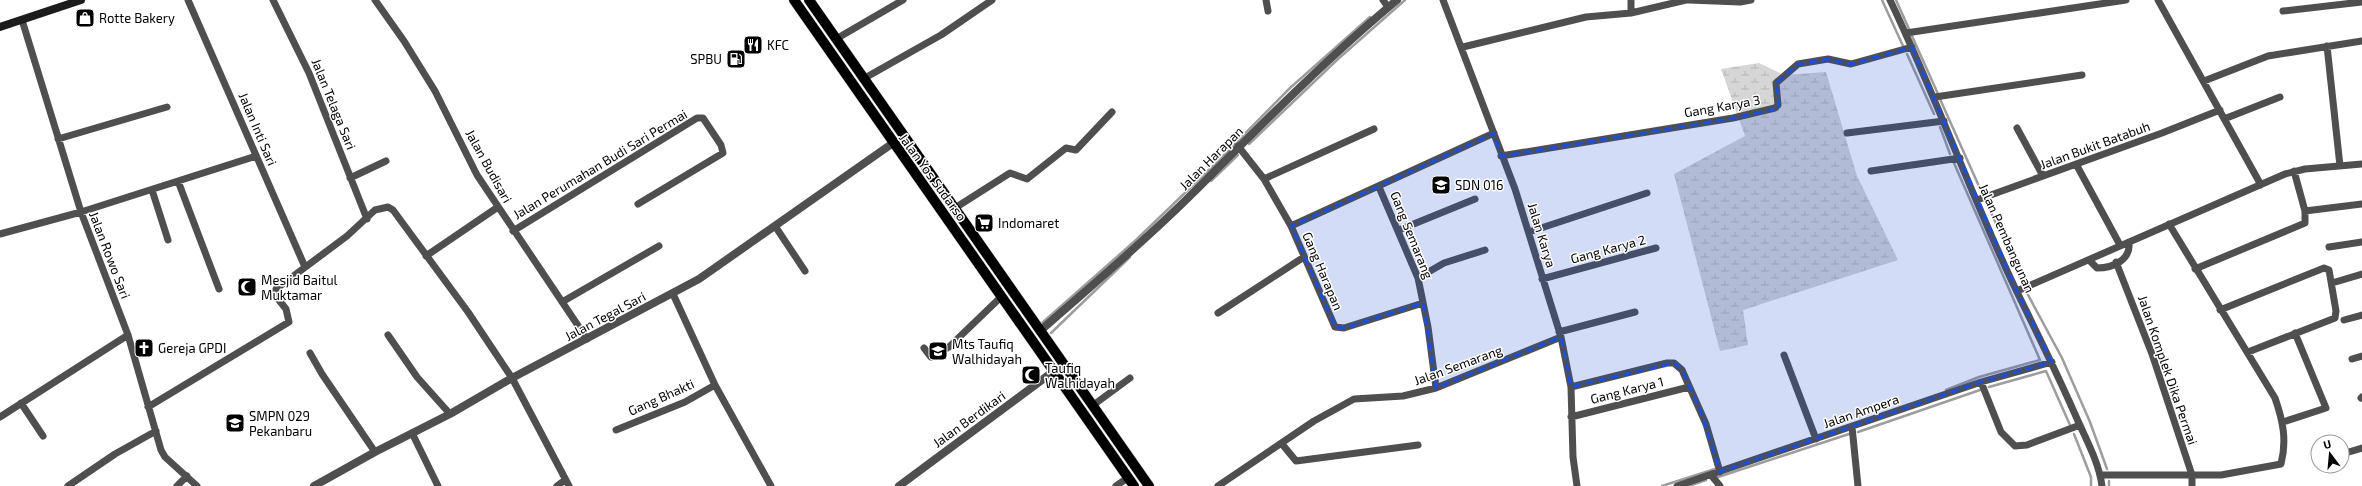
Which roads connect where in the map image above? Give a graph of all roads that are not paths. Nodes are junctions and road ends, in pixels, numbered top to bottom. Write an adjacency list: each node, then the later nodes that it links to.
1 (81, 0): 23 (main road)
2 (188, 0): 50 (street, Jalan Inti Sari)
3 (273, 0): 60 (street, Jalan Telaga Sari)
4 (375, 0): 71 (street, Jalan Budisari)
5 (794, 0): 26 (main road, Jalan Yos Sudarso)
6 (809, 0): 24 (main road, Jalan Yos Sudarso)
7 (903, 0): 28 (street)
8 (992, 0): 34 (street)
9 (1266, 0): 20 (street)
10 (1397, 0): 19 (street, Jalan Harapan)
11 (1443, 0): 31 (street, Jalan Karya)
12 (1631, 0): 22 (street)
13 (1688, 0): 14 (street); 22 (street)
14 (1751, 0)
15 (1890, 0): 27 (street, Jalan Pembangunan)
16 (2126, 0): 27 (street)
17 (2158, 0): 35 (street)
18 (2362, 2): 21 (street)
19 (1385, 3): 49 (street, Jalan Harapan)
20 (1268, 11)
21 (2283, 11)
22 (1631, 13): 31 (street)
23 (22, 20): 25 (main road); 47 (street, Jalan Rowo Sari)
24 (826, 25): 26 (main road); 28 (main road, Jalan Yos Sudarso)
25 (0, 27)
26 (816, 31): 48 (main road, Jalan Yos Sudarso)
27 (1907, 33): 32 (street, Jalan Pembangunan)
28 (836, 39): 34 (main road, Jalan Yos Sudarso)
29 (2362, 41): 30 (street)
30 (2327, 46): 35 (street); 56 (street)
31 (1463, 47): 45 (street, Jalan Karya)
32 (1912, 48): 36 (street, Jalan Pembangunan); 51 (street, Gang Karya 3)
33 (2082, 75): 36 (street)
34 (863, 79): 72 (main road, Jalan Yos Sudarso)
35 (2204, 81): 39 (street)
36 (1938, 97): 42 (street, Jalan Pembangunan)
37 (2280, 97): 41 (street)
38 (167, 107): 47 (street)
39 (2220, 110): 41 (street); 54 (street, Jalan Bukit Batabuh)
40 (1112, 112): 72 (street)
41 (2224, 119): 63 (street)
42 (1944, 121): 46 (street); 52 (street, Jalan Pembangunan)
43 (2017, 128): 59 (street)
44 (1374, 129): 61 (street)
45 (1494, 133): 51 (street, Jalan Karya); 64 (street, Gang Semarang)
46 (1848, 133)
47 (58, 139): 74 (street, Jalan Rowo Sari)
48 (893, 143): 77 (street, Jalan Tegal Sari); 105 (main road, Jalan Yos Sudarso)
49 (1239, 147): 61 (street, Gang Harapan); 113 (street, Jalan Harapan)
50 (256, 156): 62 (street); 95 (street, Jalan Inti Sari)
51 (1501, 156): 81 (street, Jalan Karya)
52 (1960, 158): 57 (street); 68 (street, Jalan Pembangunan)
53 (386, 161): 60 (street)
54 (2076, 164): 59 (street, Jalan Bukit Batabuh); 86 (street)
55 (2362, 164): 56 (street)
56 (2340, 166): 58 (street)
57 (1871, 171)
58 (2294, 171): 63 (street); 73 (street)
59 (2043, 176): 68 (street, Jalan Bukit Batabuh)
60 (350, 178): 75 (street, Jalan Telaga Sari)
61 (1264, 180): 78 (street, Gang Harapan)
62 (178, 181): 65 (street); 102 (street)
63 (2261, 185): 76 (street)
64 (1379, 187): 78 (street, Gang Semarang); 80 (street, Gang Semarang)
65 (152, 190): 74 (street); 83 (street)
66 (1647, 193): 81 (street)
67 (1475, 199): 80 (street)
68 (1977, 200): 103 (street, Jalan Pembangunan)
69 (638, 204): 79 (street, Jalan Perumahan Budi Sari Permai)
70 (2362, 204): 73 (street)
71 (498, 208): 79 (street, Jalan Budisari); 91 (street)
72 (955, 208): 113 (main road, Jalan Yos Sudarso)
73 (2305, 211): 96 (street)
74 (81, 212): 82 (street); 116 (street, Jalan Rowo Sari)
75 (367, 219): 91 (street); 95 (street)
76 (2169, 224): 84 (street); 96 (street)
77 (775, 226): 97 (street); 104 (street, Jalan Tegal Sari)
78 (1291, 226): 92 (street, Gang Harapan)
79 (513, 230): 106 (street, Jalan Budisari)
80 (1399, 230): 99 (street, Gang Semarang)
81 (1529, 232): 100 (street, Jalan Karya)
82 (0, 234)
83 (168, 240)
84 (2129, 242): 86 (street); 94 (street)
85 (2362, 242): 88 (street)
86 (2120, 245): 93 (street)
87 (659, 246): 106 (street)
88 (2329, 247)
89 (1656, 248): 100 (street, Gang Karya 2)
90 (1485, 250): 99 (street)
91 (426, 256): 127 (street)
92 (1304, 257): 107 (street, Gang Harapan); 110 (street)
93 (2089, 260): 94 (street); 103 (street)
94 (2116, 262): 158 (street, Jalan Komplek Dika Permai)
95 (305, 267): 136 (street)
96 (2195, 268): 108 (street)
97 (805, 271)
98 (2362, 274): 101 (street)
99 (1418, 278): 107 (street, Gang Semarang)
100 (1542, 279): 115 (street, Jalan Karya)
101 (2332, 283): 108 (street); 114 (street)
102 (219, 289)
103 (2017, 291): 125 (street, Jalan Pembangunan)
104 (673, 294): 118 (street, Jalan Tegal Sari); 130 (street)
105 (1002, 296): 119 (street); 126 (main road, Jalan Yos Sudarso)
106 (562, 302): 118 (street, Jalan Budisari)
107 (1423, 303): 132 (street, Gang Semarang)
108 (2220, 310): 120 (street)
109 (1635, 312): 115 (street, Jalan Semarang)
110 (1218, 313)
111 (2362, 315): 112 (street)
112 (2344, 320)
113 (1040, 331): 135 (main road, Jalan Yos Sudarso)
114 (2295, 333): 120 (street); 140 (street)
115 (1560, 334): 132 (street, Jalan Semarang); 133 (street, Jalan Karya)
116 (128, 335): 134 (street); 136 (street, Jalan Rowo Sari)
117 (388, 335): 137 (street)
118 (587, 339): 127 (street, Jalan Tegal Sari)
119 (924, 348)
120 (2248, 352): 140 (street)
121 (310, 353): 153 (street)
122 (1784, 355): 149 (street)
123 (2362, 356): 124 (street)
124 (2352, 359)
125 (2052, 362): 129 (street, Jalan Ampera); 141 (street, Jalan Pembangunan)
126 (1054, 372): 147 (main road, Jalan Yos Sudarso); 169 (street, Jalan Berdikari)
127 (512, 378): 137 (street, Jalan Tegal Sari); 161 (street)
128 (1130, 378): 135 (street)
129 (1981, 382): 141 (street); 143 (street, Jalan Ampera)
130 (715, 385): 144 (street, Gang Bhakti); 168 (street)
131 (1689, 387): 133 (street, Gang Karya 1); 139 (street, Gang Karya 1); 155 (street)
132 (1436, 388): 150 (street, Jalan Semarang)
133 (1571, 388): 139 (street, Jalan Karya)
134 (21, 403): 138 (street); 148 (street)
135 (1092, 406): 142 (main road, Jalan Yos Sudarso)
136 (148, 407): 145 (street, Jalan Rowo Sari)
137 (450, 414): 146 (street, Jalan Tegal Sari)
138 (0, 417)
139 (1571, 417): 173 (street, Jalan Karya)
140 (2283, 422): 158 (street)
141 (2080, 425): 157 (street, Jalan Pembangunan)
142 (1108, 427): 147 (main road); 171 (main road, Jalan Yos Sudarso)
143 (1852, 427): 149 (street, Jalan Ampera); 176 (street)
144 (616, 430)
145 (156, 432): 159 (street, Jalan Rowo Sari); 162 (street)
146 (412, 434): 153 (street, Jalan Tegal Sari); 166 (street)
147 (1097, 434): 160 (main road, Jalan Yos Sudarso)
148 (43, 436)
149 (1816, 439): 155 (street, Jalan Ampera)
150 (1282, 444): 151 (street); 172 (street, Jalan Semarang)
151 (1418, 445)
152 (2362, 448): 154 (street)
153 (375, 452): 165 (street, Jalan Tegal Sari)
154 (2350, 452)
155 (1720, 472): 156 (street, Jalan Ampera)
156 (1712, 475): 174 (street, Jalan Ampera); 175 (street)
157 (2100, 475): 158 (street); 177 (street, Jalan Pembangunan)
158 (2192, 475): 178 (street, Jalan Komplek Dika Permai)
159 (187, 476): 163 (street); 164 (street, Jalan Rowo Sari)
160 (1132, 482): 170 (street)
161 (567, 483): 167 (street)
162 (68, 486)
163 (176, 486)
164 (197, 486)
165 (314, 486)
166 (438, 486)
167 (557, 486)
168 (771, 486)
169 (899, 486)
170 (1116, 486)
171 (1149, 486)
172 (1218, 486)
173 (1577, 486)
174 (1677, 486)
175 (1720, 486)
176 (1858, 486)
177 (2102, 486)
178 (2192, 486)

